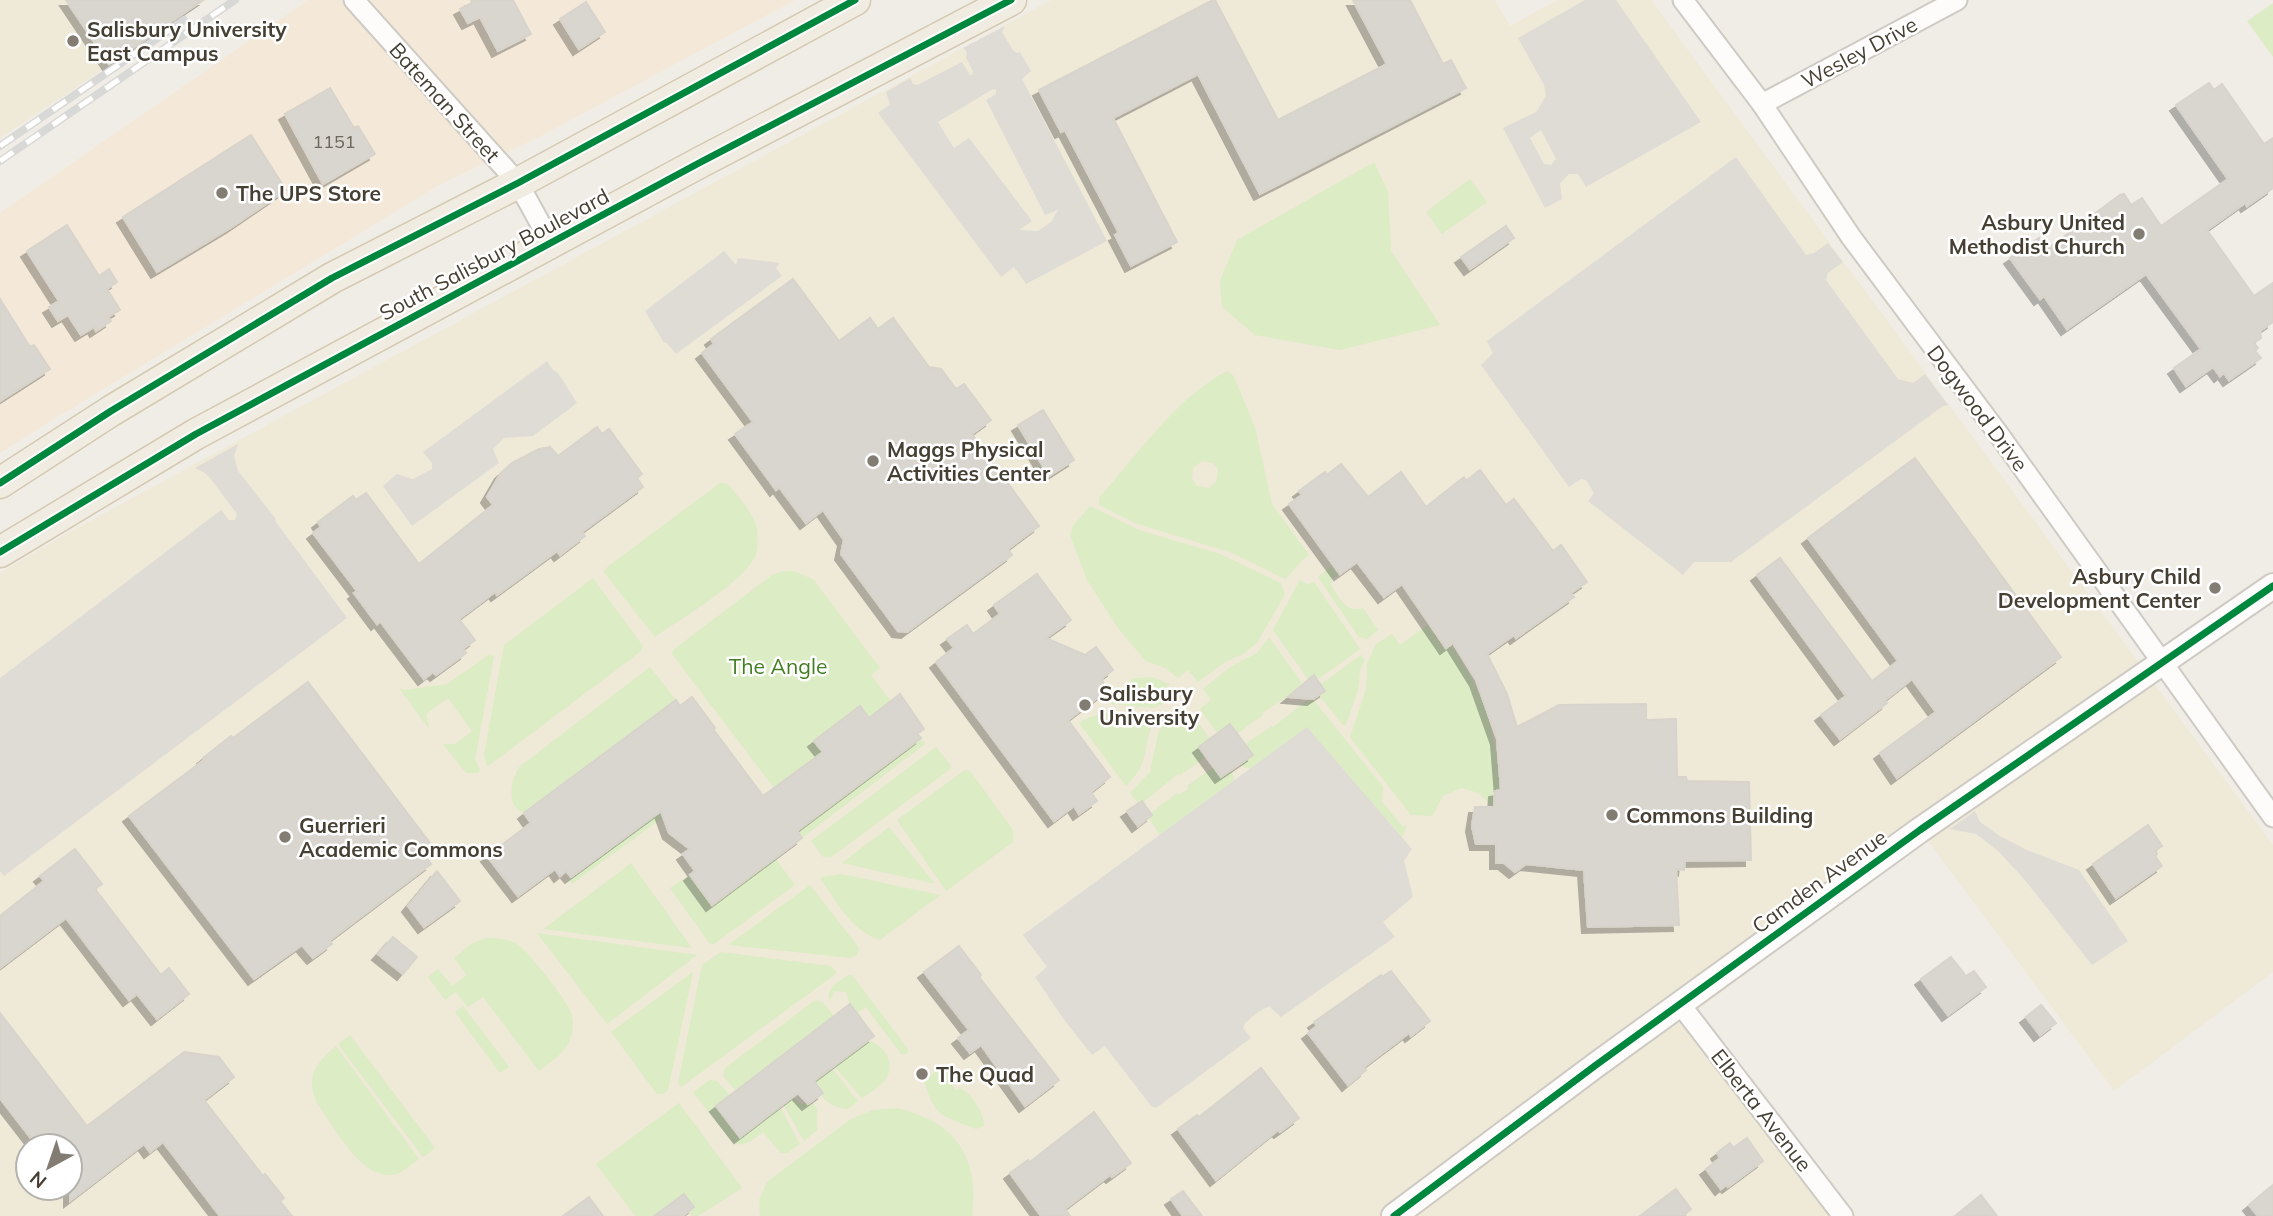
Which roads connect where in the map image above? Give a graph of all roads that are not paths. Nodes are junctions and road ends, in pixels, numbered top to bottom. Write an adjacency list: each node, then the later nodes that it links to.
1 (354, 0): 7 (street, Bateman Street)
2 (855, 0): 7 (main road)
3 (1011, 0): 8 (main road, South Salisbury Boulevard)
4 (1683, 0): 6 (street, Dogwood Drive)
5 (1957, 0): 6 (street, Wesley Drive)
6 (1762, 104): 12 (street, Dogwood Drive)
7 (517, 183): 8 (street, Bateman Street); 9 (main road)
8 (551, 243): 10 (main road, South Salisbury Boulevard)
9 (0, 483)
10 (0, 552)
11 (2273, 586): 12 (street, Camden Avenue)
12 (2161, 663): 13 (street, Dogwood Drive); 14 (street, Camden Avenue)
13 (2273, 817)
14 (1680, 1004): 15 (street, Camden Avenue); 16 (street, Elberta Avenue)
15 (1394, 1216)
16 (1843, 1216)

